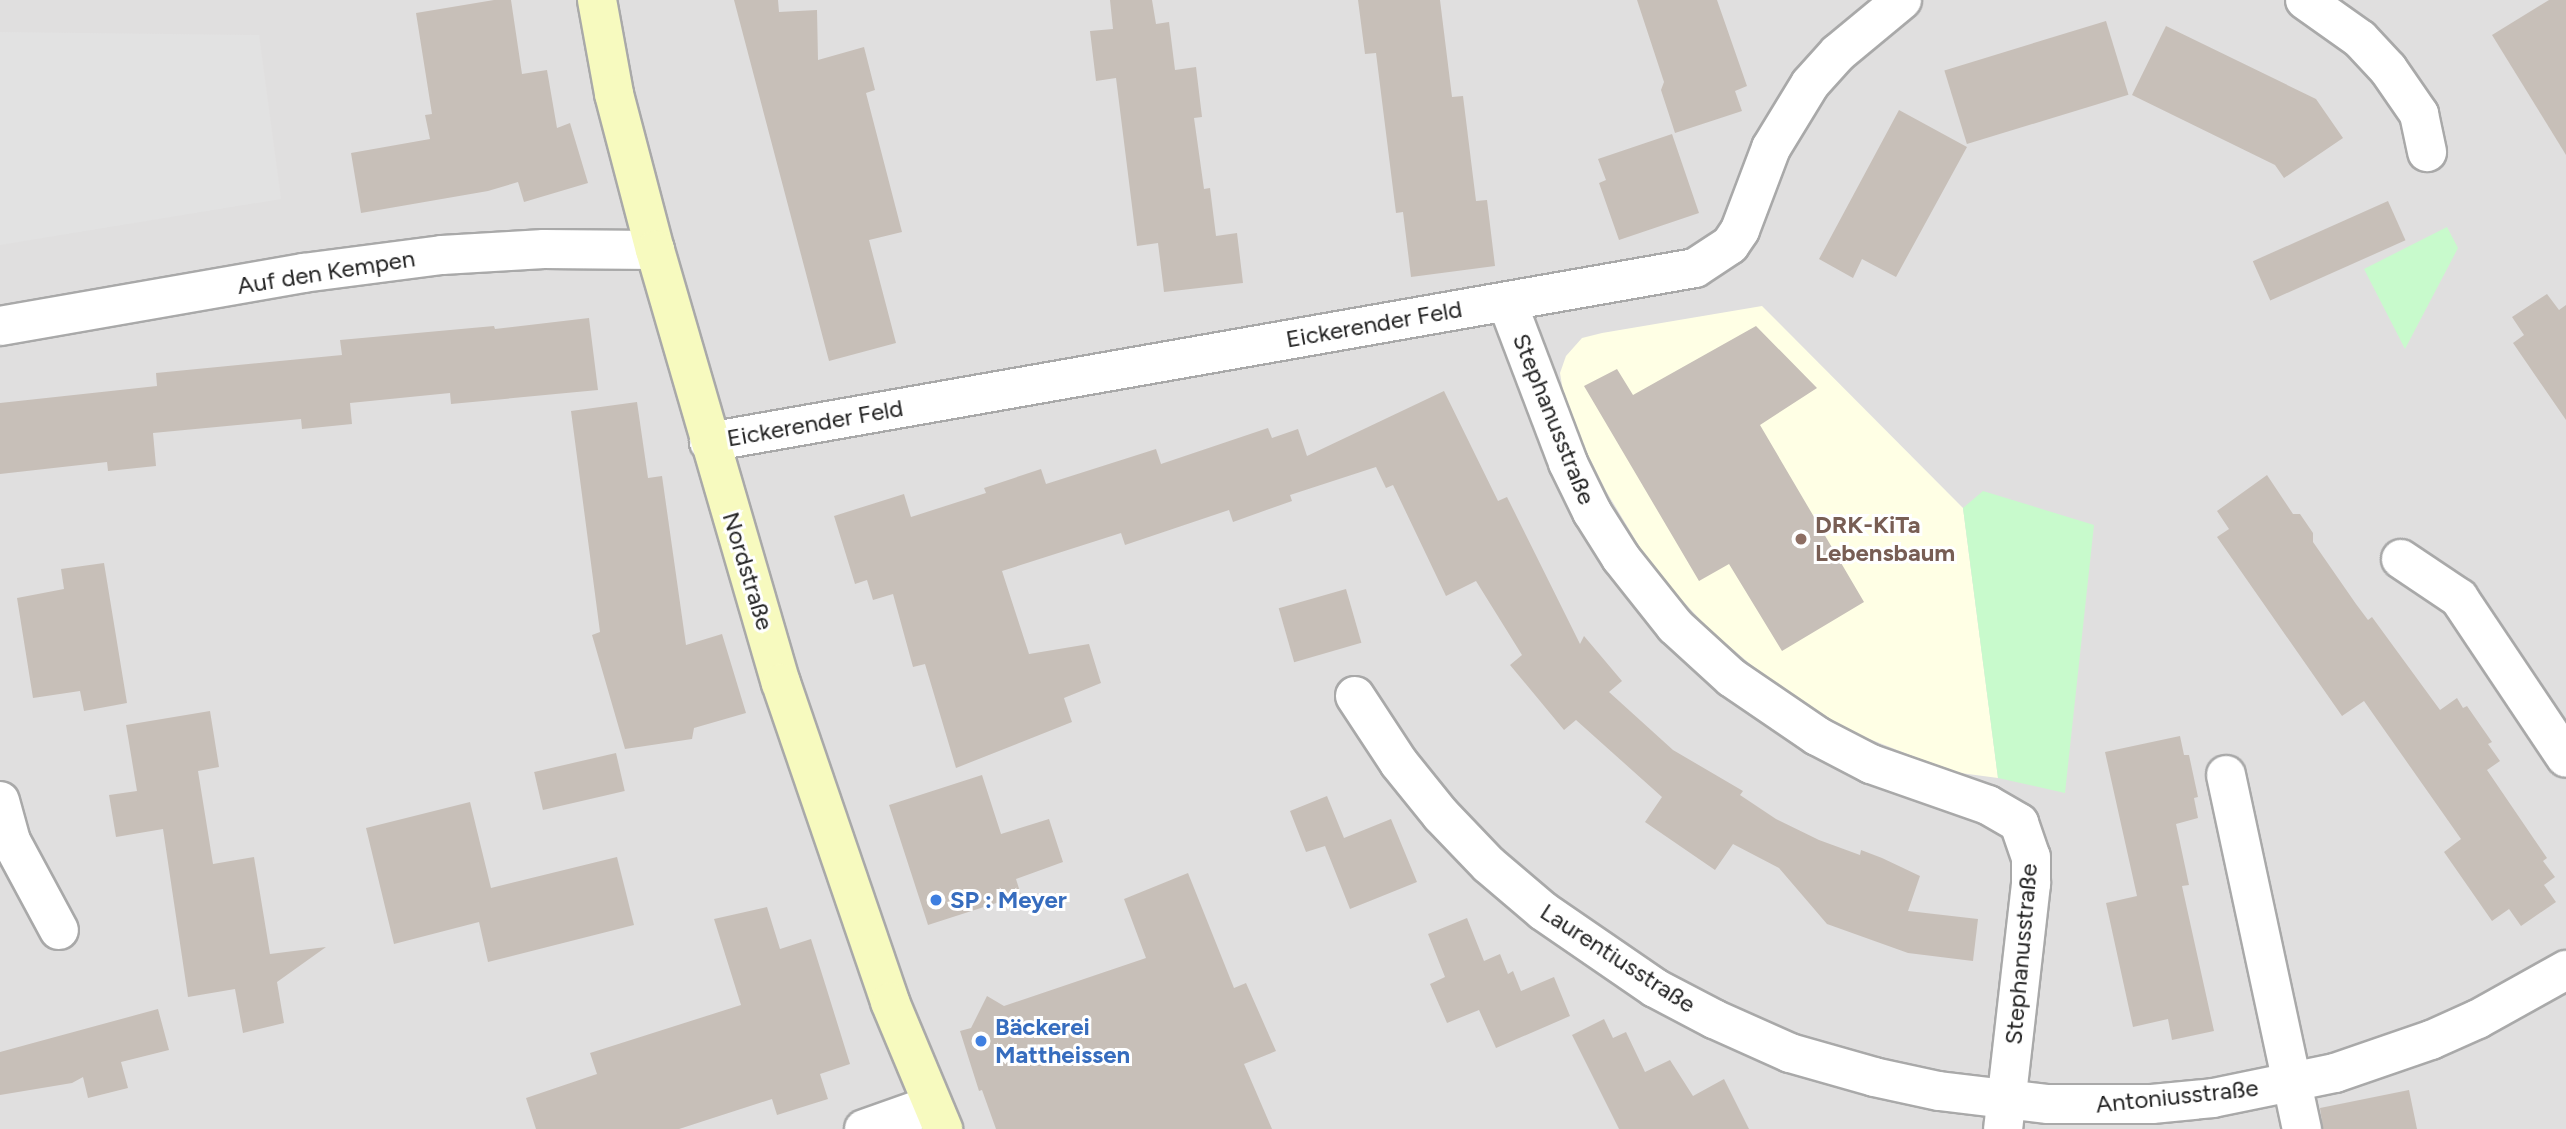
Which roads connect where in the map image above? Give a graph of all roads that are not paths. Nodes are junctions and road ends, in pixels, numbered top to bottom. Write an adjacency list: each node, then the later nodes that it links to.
1 (597, 0): 5 (street, Nordstraße)
2 (1902, 0): 6 (street, Eickerender Feld)
3 (2305, 0): 4 (street)
4 (2427, 152)
5 (654, 250): 7 (street, Auf den Kempen); 8 (street, Nordstraße)
6 (1507, 302): 8 (street, Eickerender Feld); 17 (street, Stephanusstraße)
7 (0, 326)
8 (709, 442): 18 (street, Nordstraße)
9 (2401, 559): 11 (street)
10 (1354, 696): 17 (street, Laurentiusstraße)
11 (2566, 758)
12 (2226, 775): 16 (street, Antoniusstraße)
13 (0, 801): 14 (street)
14 (59, 930)
15 (2566, 970): 16 (street, Antoniusstraße)
16 (2292, 1083): 17 (street, Antoniusstraße); 20 (street, Antoniusstraße)
17 (2005, 1114)
18 (937, 1117): 19 (street)
19 (864, 1129)
20 (2302, 1129)

